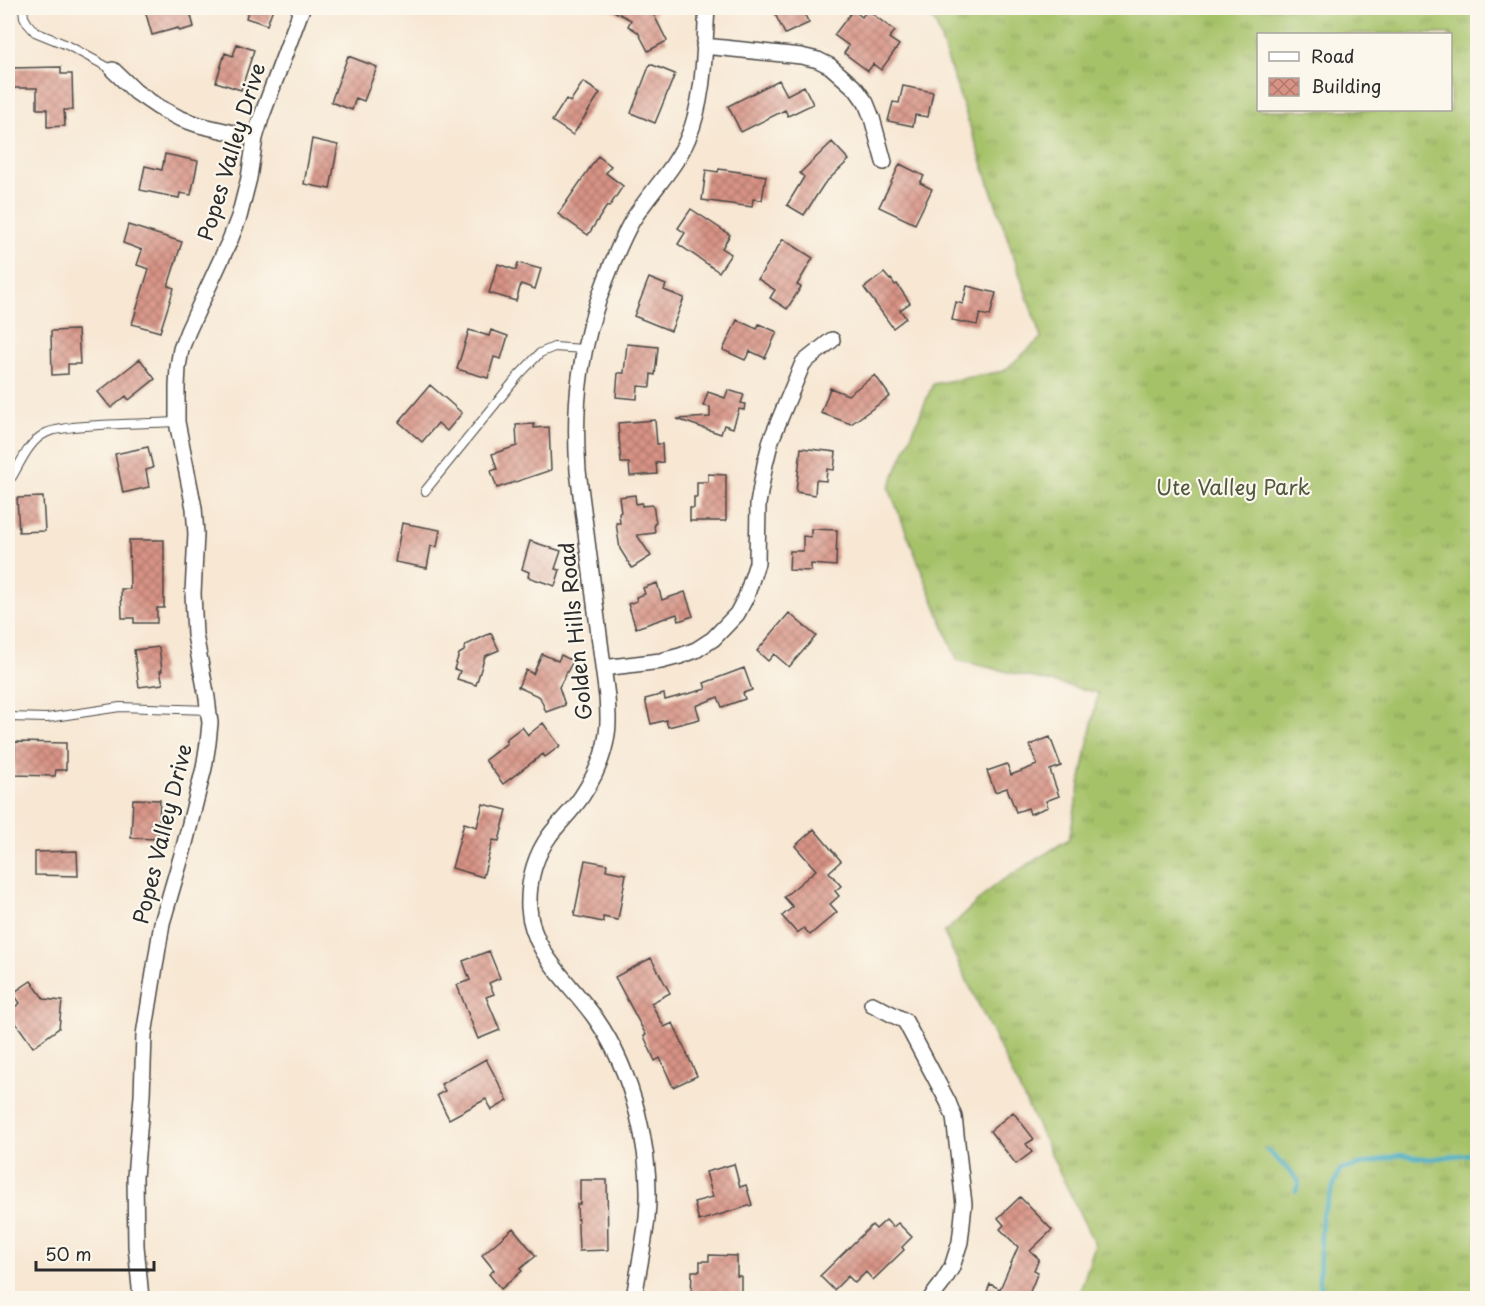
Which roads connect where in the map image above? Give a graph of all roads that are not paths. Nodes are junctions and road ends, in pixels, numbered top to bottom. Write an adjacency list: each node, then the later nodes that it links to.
1 (23, 8): 5 (lane)
2 (302, 8): 6 (street, Popes Valley Drive)
3 (707, 8): 4 (street, Golden Hills Road)
4 (704, 46): 7 (street); 9 (street, Golden Hills Road)
5 (113, 70): 6 (street)
6 (255, 138): 10 (street, Popes Valley Drive)
7 (884, 162)
8 (832, 340): 13 (street)
9 (584, 349): 12 (lane); 13 (street, Golden Hills Road)
10 (177, 422): 11 (lane); 14 (street, Popes Valley Drive)
11 (12, 477)
12 (425, 491)
13 (603, 668): 18 (street, Golden Hills Road)
14 (208, 710): 15 (lane); 17 (street, Popes Valley Drive)
15 (8, 717)
16 (872, 1004): 19 (street)
17 (141, 1299)
18 (634, 1299)
19 (931, 1299)

